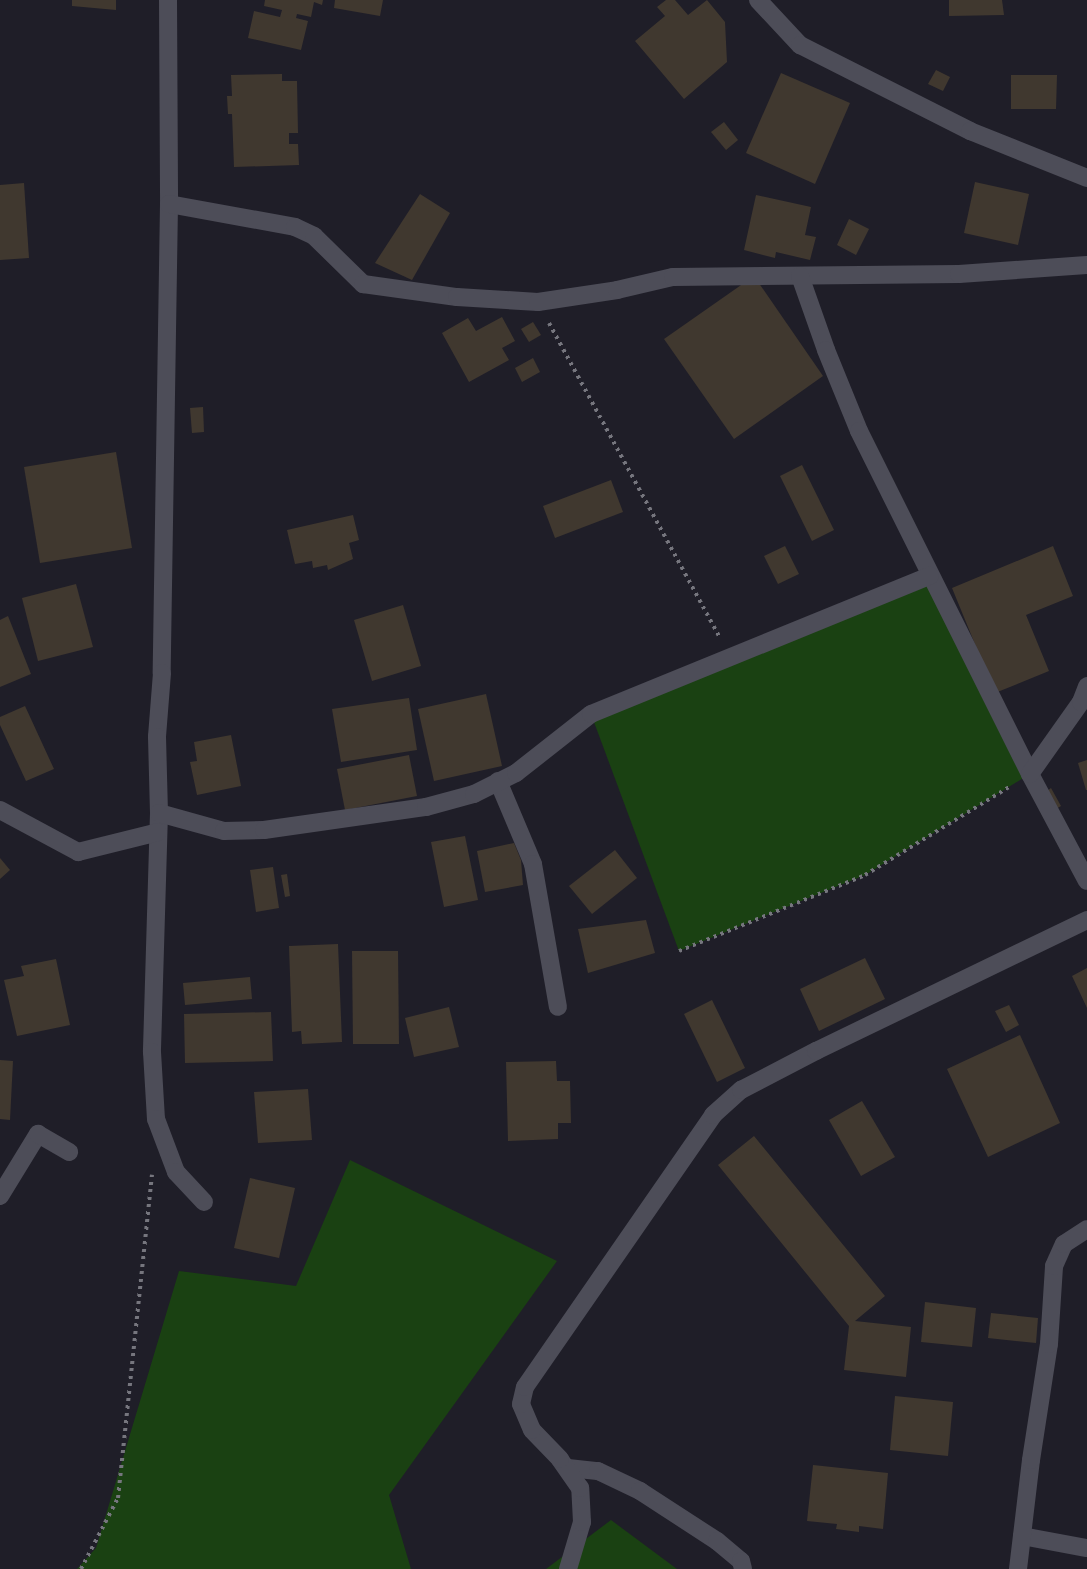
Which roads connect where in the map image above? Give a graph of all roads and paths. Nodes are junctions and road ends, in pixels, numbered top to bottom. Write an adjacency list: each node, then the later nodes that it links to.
1 (168, 0): 4 (street)
2 (758, 0): 3 (street)
3 (1087, 178)
4 (169, 204): 7 (street); 14 (street)
5 (1087, 265): 6 (street)
6 (800, 276): 7 (street); 8 (street)
7 (538, 302): 9 (path)
8 (930, 576): 9 (street); 11 (street)
9 (730, 657): 12 (street)
10 (1087, 686): 11 (street)
11 (1030, 774): 16 (street); 18 (path)
12 (498, 781): 14 (street); 19 (street)
13 (0, 810): 15 (street)
14 (159, 813): 15 (street)
15 (158, 832): 23 (street)
16 (1087, 881)
17 (1087, 920): 25 (street)
18 (679, 951)
19 (558, 1007)
20 (69, 1152): 22 (street)
21 (152, 1170): 28 (path)
22 (0, 1196)
23 (204, 1202)
24 (1087, 1229): 26 (street)
25 (568, 1468): 29 (street); 30 (street)
26 (1022, 1536): 27 (street); 31 (street)
27 (1087, 1548)
28 (81, 1569)
29 (568, 1569)
30 (743, 1569)
31 (1018, 1569)

